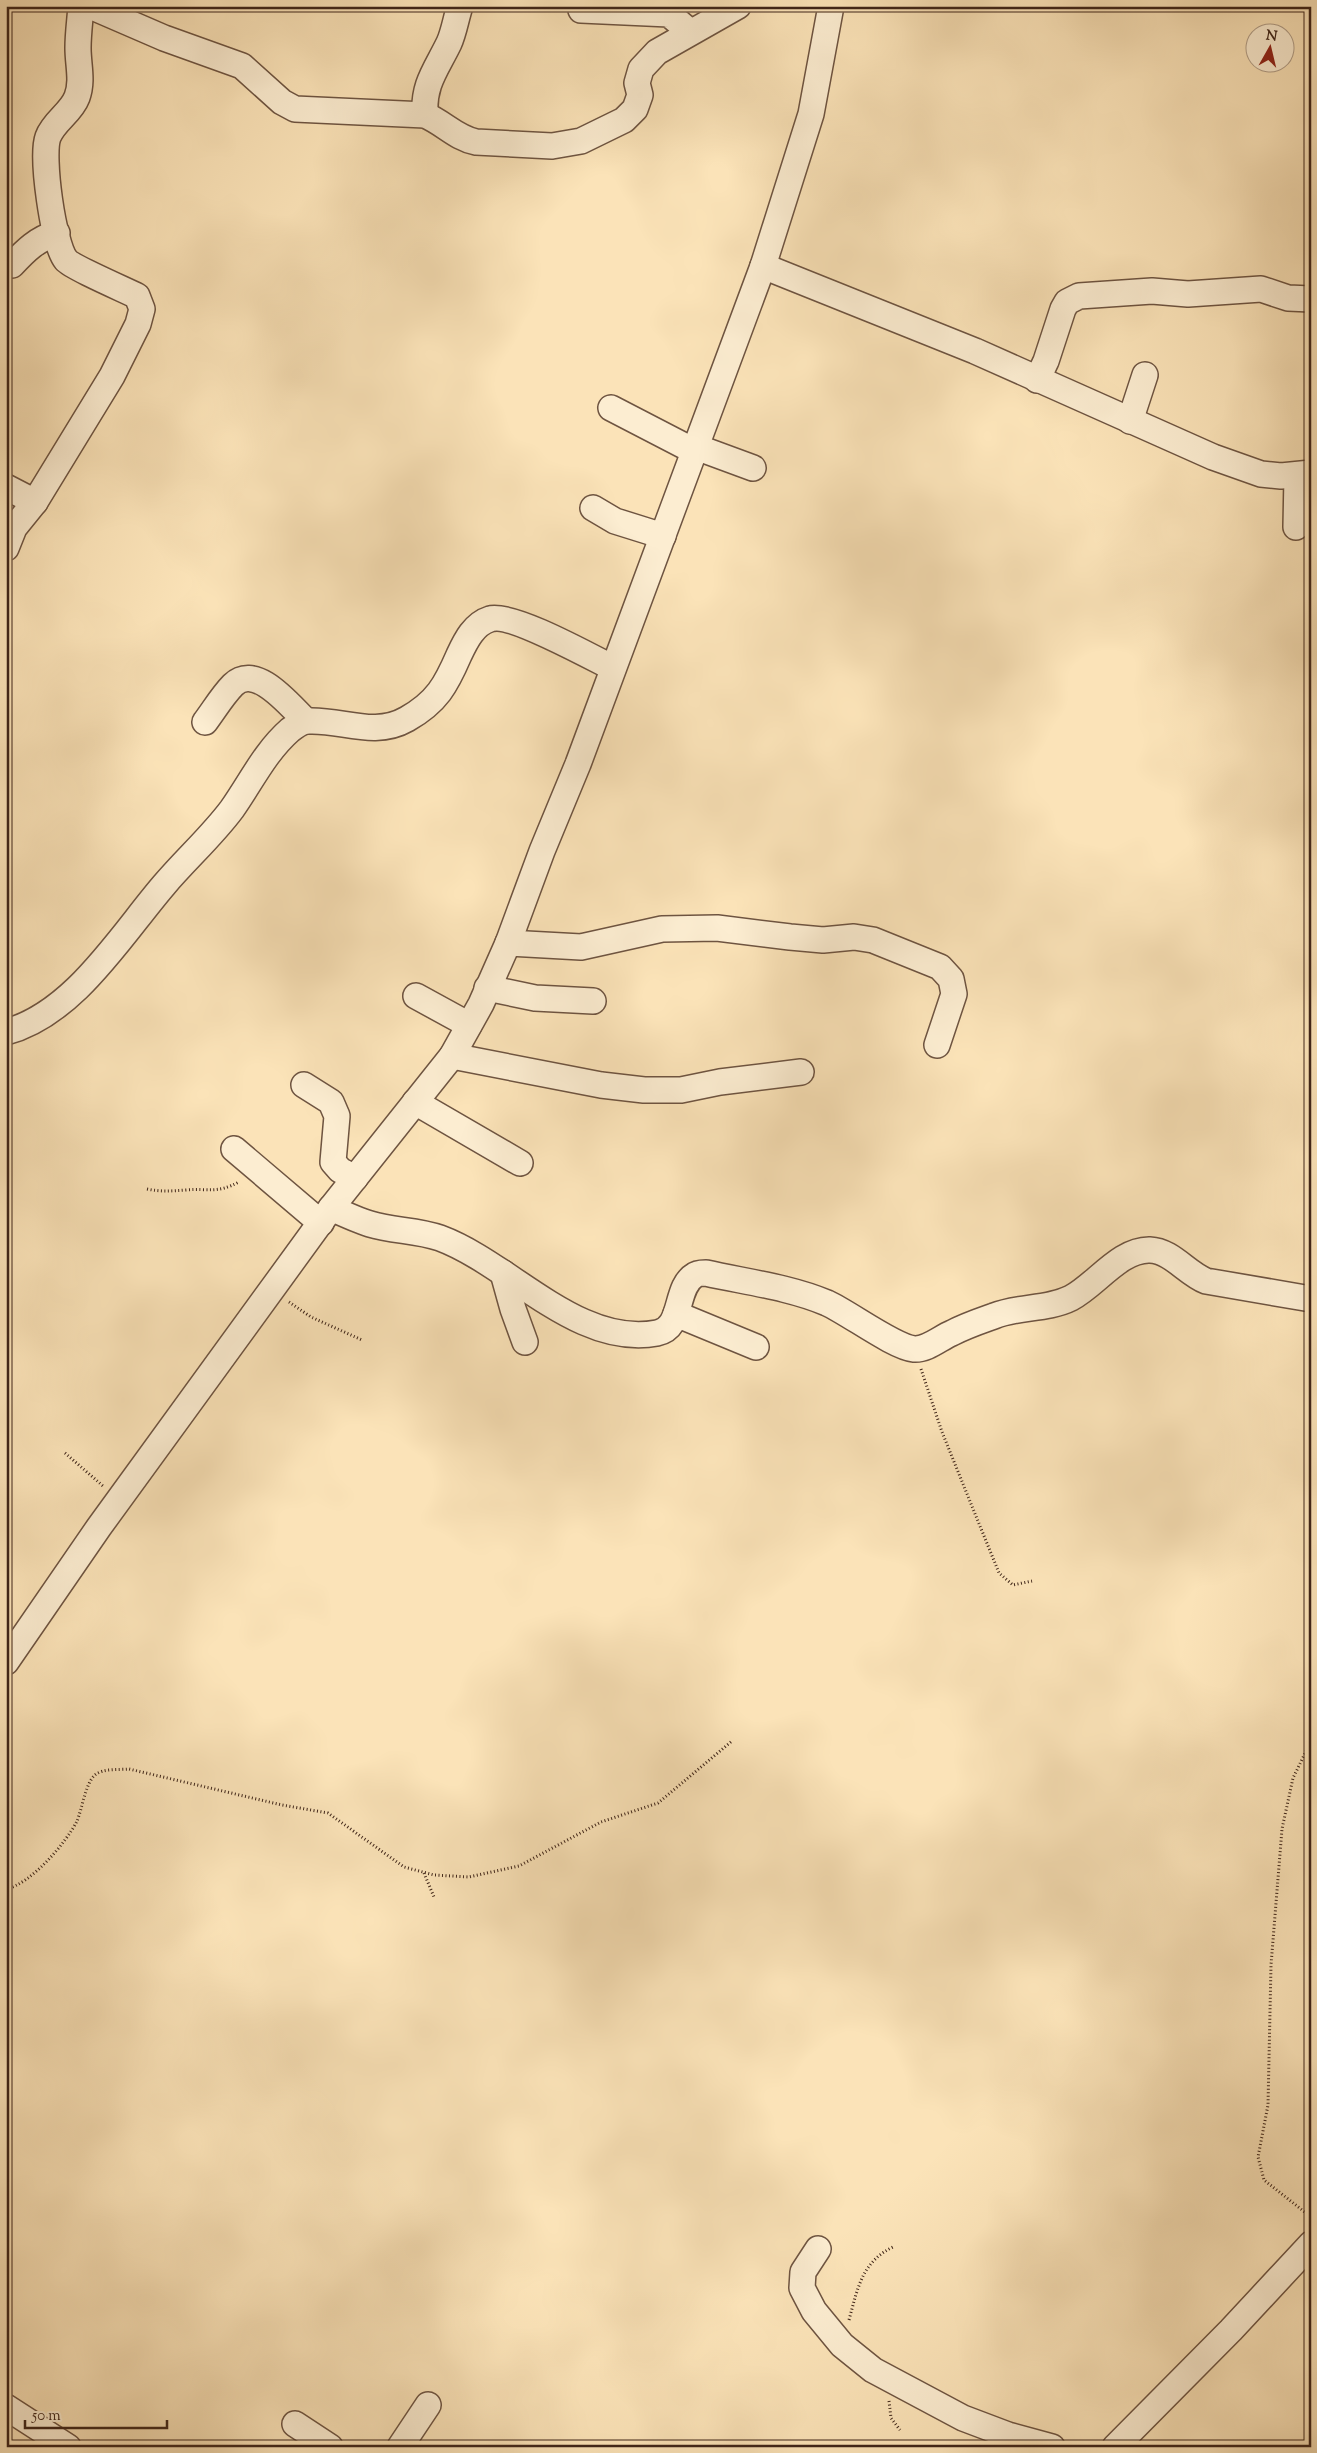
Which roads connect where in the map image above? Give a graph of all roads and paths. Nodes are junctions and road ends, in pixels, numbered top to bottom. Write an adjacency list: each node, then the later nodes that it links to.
1 (81, 6): 9 (street)
2 (90, 6): 8 (street)
3 (460, 6): 8 (street)
4 (738, 6): 7 (street)
5 (831, 6): 11 (street)
6 (581, 10): 7 (street)
7 (690, 32): 8 (street)
8 (425, 115)
9 (57, 233): 10 (street); 21 (street)
10 (12, 265)
11 (763, 266): 14 (street); 17 (street)
12 (1311, 300): 14 (street)
13 (1145, 375): 16 (street)
14 (1037, 380): 16 (street)
15 (611, 408): 17 (street)
16 (1130, 421): 19 (street)
17 (695, 449): 18 (street); 24 (street)
18 (753, 468)
19 (1304, 474): 23 (street)
20 (6, 487): 21 (street)
21 (35, 502): 25 (street)
22 (593, 508): 24 (street)
23 (1296, 527)
24 (662, 536): 26 (street)
25 (6, 548)
26 (613, 668): 27 (street); 29 (street)
27 (306, 721): 28 (street); 34 (street)
28 (205, 722)
29 (508, 943): 30 (street); 35 (street)
30 (487, 988): 32 (street); 33 (street)
31 (416, 996): 33 (street)
32 (593, 1001)
33 (469, 1026): 36 (street)
34 (6, 1032)
35 (937, 1045)
36 (452, 1056): 37 (street); 39 (street)
37 (801, 1072)
38 (304, 1086): 43 (street)
39 (416, 1102): 41 (street); 43 (street)
40 (234, 1149): 42 (street)
41 (520, 1163)
42 (260, 1171): 44 (path); 45 (street)
43 (355, 1178): 45 (street)
44 (147, 1189)
45 (326, 1216): 46 (street); 47 (street)
46 (503, 1273): 49 (street); 51 (street)
47 (273, 1289): 50 (path); 55 (street)
48 (1311, 1299): 53 (street)
49 (676, 1314): 52 (street); 53 (street)
50 (362, 1340)
51 (525, 1342)
52 (756, 1347)
53 (915, 1349): 56 (path)
54 (65, 1453): 55 (path)
55 (119, 1500): 57 (street)
56 (1032, 1581)
57 (6, 1662)
58 (732, 1741): 60 (path)
59 (1311, 1741): 63 (path)
60 (424, 1872): 61 (path); 62 (path)
61 (6, 1889)
62 (434, 1897)
63 (1311, 2217)
64 (1311, 2244): 75 (street)
65 (894, 2246): 67 (path)
66 (818, 2249): 67 (street)
67 (842, 2345): 74 (street)
68 (428, 2405): 73 (street)
69 (6, 2407): 71 (street)
70 (295, 2424): 72 (street)
71 (68, 2447)
72 (330, 2447)
73 (400, 2447)
74 (1052, 2447)
75 (1115, 2447)

